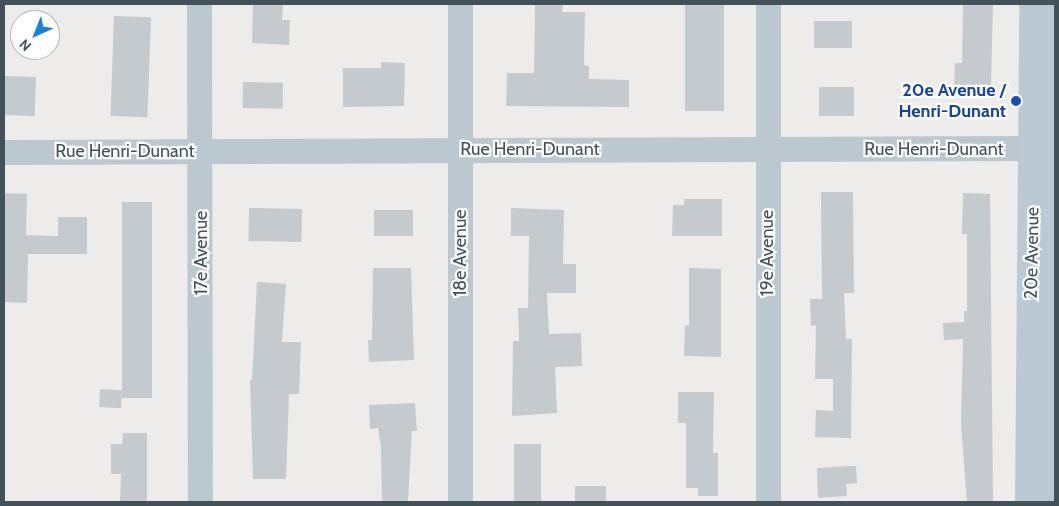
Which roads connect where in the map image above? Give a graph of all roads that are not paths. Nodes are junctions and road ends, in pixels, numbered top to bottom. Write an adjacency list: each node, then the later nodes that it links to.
1 (199, 4): 9 (street, 17e Avenue)
2 (460, 4): 8 (street, 18e Avenue)
3 (768, 4): 6 (street, 19e Avenue)
4 (1033, 4): 7 (street, 20e Avenue)
5 (1054, 4): 7 (street, 20e Avenue)
6 (767, 148): 7 (street, Rue Henri-Dunant); 8 (street, Rue Henri-Dunant); 13 (street, 19e Avenue)
7 (1047, 148): 14 (street, 20e Avenue); 15 (street, 20e Avenue)
8 (459, 149): 9 (street, Rue Henri-Dunant); 12 (street, 18e Avenue)
9 (201, 151): 10 (street, Rue Henri-Dunant); 11 (street, 17e Avenue)
10 (4, 152)
11 (200, 502)
12 (460, 502)
13 (768, 502)
14 (1029, 502)
15 (1052, 502)

